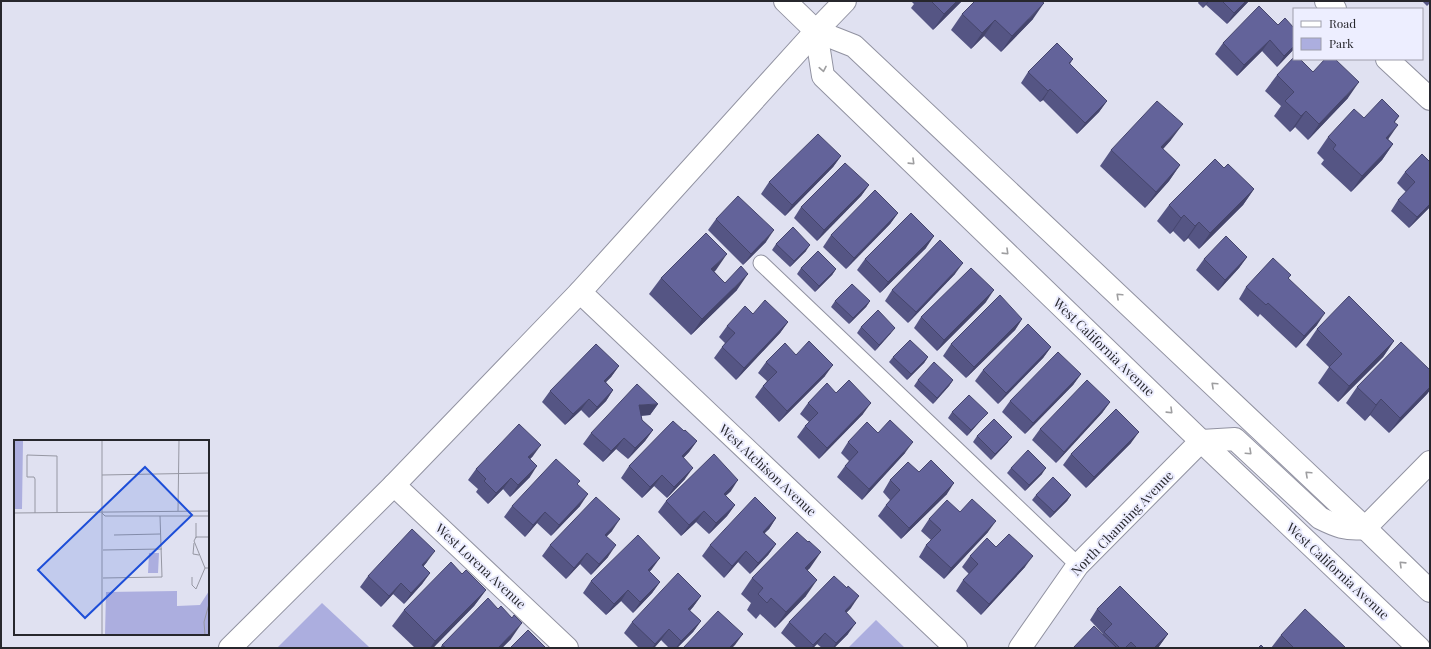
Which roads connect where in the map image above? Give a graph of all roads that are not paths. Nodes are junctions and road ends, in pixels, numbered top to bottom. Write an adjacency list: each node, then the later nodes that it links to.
1 (785, 1): 3 (street)
2 (845, 1): 3 (street)
3 (816, 31): 7 (street); 8 (street, West California Avenue, one-way to 8); 11 (street, one-way to 3)
4 (1388, 60): 5 (street)
5 (1430, 99)
6 (761, 263): 12 (lane)
7 (580, 292): 10 (street); 16 (street, West Atchison Avenue)
8 (1200, 441): 11 (street, one-way to 11); 12 (street, North Channing Avenue); 18 (street, West California Avenue)
9 (1430, 462): 11 (street)
10 (394, 485): 14 (street); 15 (street, West Lorena Avenue)
11 (1365, 528): 13 (street, one-way to 11)
12 (1078, 565): 17 (street, North Channing Avenue)
13 (1430, 591)
14 (230, 648)
15 (567, 648)
16 (956, 648)
17 (1020, 648)
18 (1419, 648)

